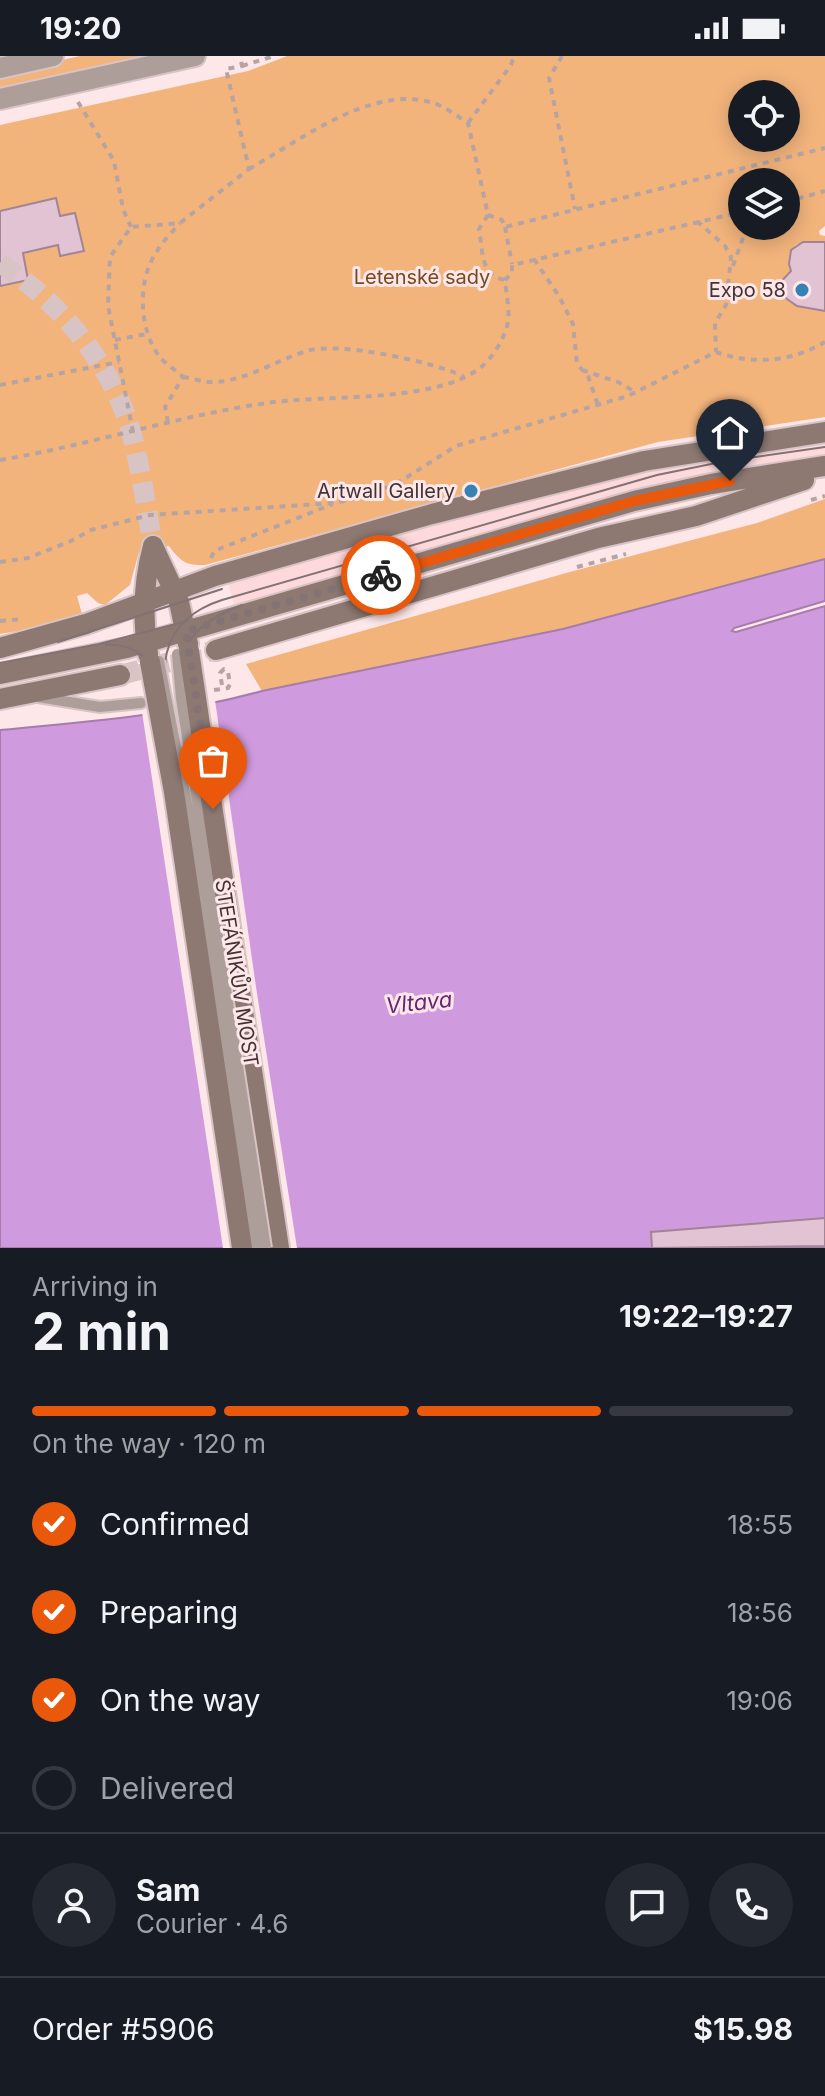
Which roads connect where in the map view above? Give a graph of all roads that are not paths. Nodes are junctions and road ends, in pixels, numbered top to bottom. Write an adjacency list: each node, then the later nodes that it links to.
1 (53, 56): 3 (street)
2 (195, 56): 4 (street)
3 (0, 68)
4 (0, 99)
5 (825, 432): 8 (main road)
6 (825, 466): 10 (main road)
7 (825, 474): 12 (main road)
8 (174, 590): 9 (main road); 9 (main road, ŠTEFÁNIKŮV MOST); 10 (main road, ŠTEFÁNIKŮV MOST)
9 (144, 601): 11 (main road); 13 (main road, ŠTEFÁNIKŮV MOST)
10 (182, 643): 13 (main road); 21 (lane, bridge); 22 (main road, ŠTEFÁNIKŮV MOST, bridge)
11 (0, 648)
12 (216, 650)
13 (152, 651): 14 (main road); 19 (main road, ŠTEFÁNIKŮV MOST, bridge); 20 (lane, bridge)
14 (0, 674)
15 (120, 675): 16 (main road)
16 (28, 695): 17 (main road); 18 (lane)
17 (0, 699)
18 (141, 703)
19 (242, 1248)
20 (256, 1248)
21 (266, 1248)
22 (279, 1248)

